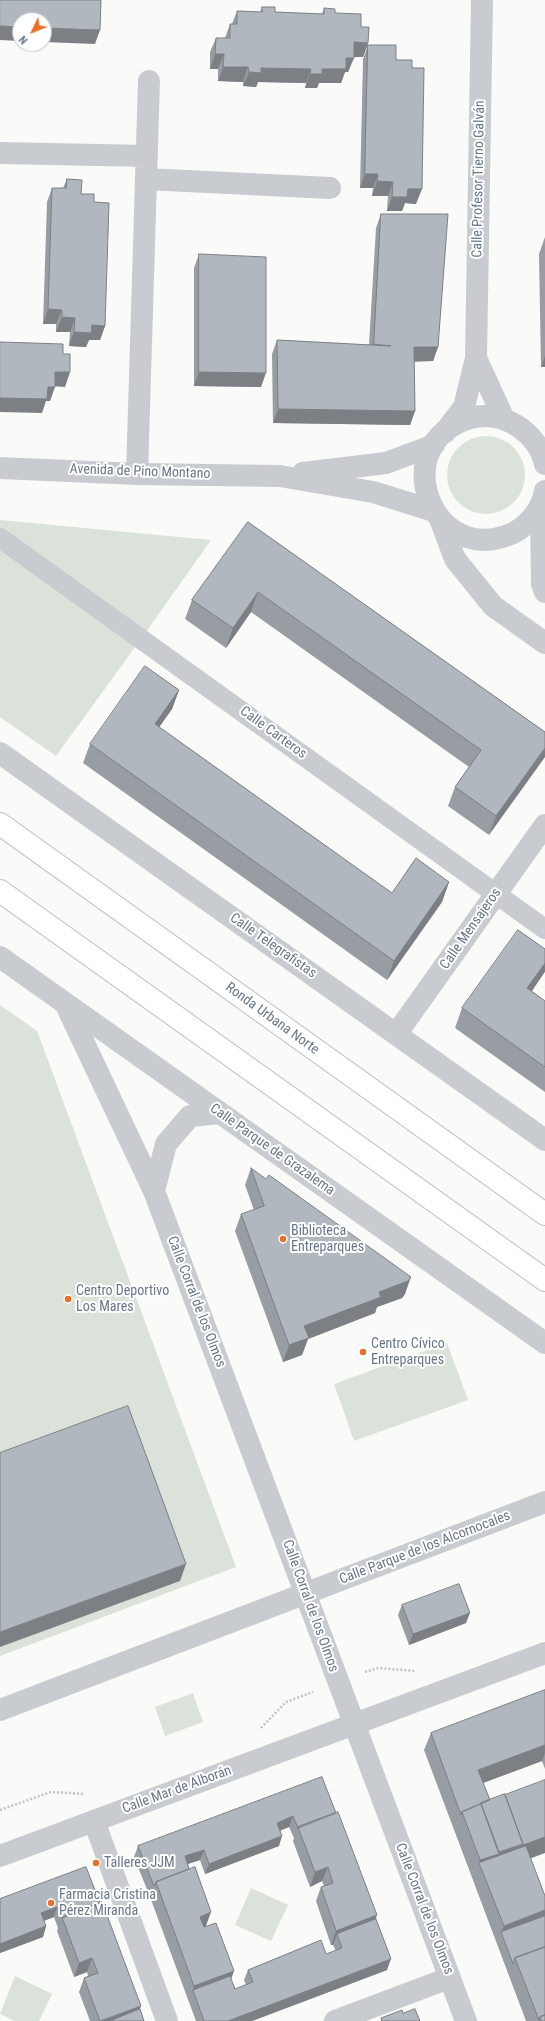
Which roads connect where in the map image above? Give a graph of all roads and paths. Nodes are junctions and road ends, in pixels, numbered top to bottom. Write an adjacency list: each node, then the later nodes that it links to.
1 (482, 0): 7 (street, Calle Profesor Tierno Galván)
2 (149, 81): 4 (street)
3 (0, 153): 4 (street)
4 (147, 156): 5 (street)
5 (146, 179): 6 (street); 13 (street)
6 (330, 188)
7 (476, 358): 8 (street, Calle Profesor Tierno Galván); 10 (street, Calle Profesor Tierno Galván)
8 (504, 419): 9 (street); 10 (street, Avenida de Pino Montano)
9 (538, 436): 11 (street)
10 (439, 438): 14 (street, Avenida de Pino Montano); 16 (street, Calle Profesor Tierno Galván)
11 (545, 464)
12 (0, 468): 13 (street, Avenida de Pino Montano)
13 (136, 474): 14 (street, Avenida de Pino Montano)
14 (280, 476): 16 (street, Avenida de Pino Montano)
15 (544, 496): 16 (street); 18 (street)
16 (437, 515): 19 (street, Calle Profesor Tierno Galván)
17 (0, 538): 24 (street, Calle Carteros)
18 (545, 592)
19 (545, 643)
20 (0, 753): 28 (street, Calle Telegrafistas)
21 (0, 824): 32 (main road, Ronda Urbana Norte)
22 (545, 825): 24 (street, Calle Mensajeros)
23 (0, 891): 33 (main road)
24 (496, 894): 25 (street, Calle Carteros); 28 (street, Calle Mensajeros)
25 (545, 929)
26 (0, 957): 27 (street, Calle Parque de Grazalema)
27 (66, 1005): 29 (street, Calle Parque de Grazalema); 31 (street, Calle Corral de los Olmos)
28 (397, 1033): 30 (street, Calle Telegrafistas)
29 (220, 1113): 31 (street); 34 (street, Calle Parque de Grazalema)
30 (545, 1140)
31 (154, 1191): 36 (street, Calle Corral de los Olmos)
32 (545, 1214)
33 (545, 1280)
34 (545, 1343)
35 (545, 1502): 36 (street, Calle Parque de los Alcornocales)
36 (306, 1595): 39 (street, Calle Corral de los Olmos); 40 (street)
37 (545, 1653): 41 (street)
38 (419, 1671): 39 (path)
39 (338, 1682): 41 (street, Calle Corral de los Olmos); 42 (path)
40 (0, 1710)
41 (354, 1724): 45 (street, Calle Mar de Alborán); 47 (street, Calle Corral de los Olmos)
42 (260, 1730)
43 (90, 1795): 44 (path)
44 (0, 1810)
45 (94, 1821): 46 (street, Calle Mar de Alborán); 48 (street)
46 (0, 1856)
47 (450, 1978): 49 (street); 50 (street, Calle Corral de los Olmos)
48 (167, 2021)
49 (335, 2021)
50 (466, 2021)

